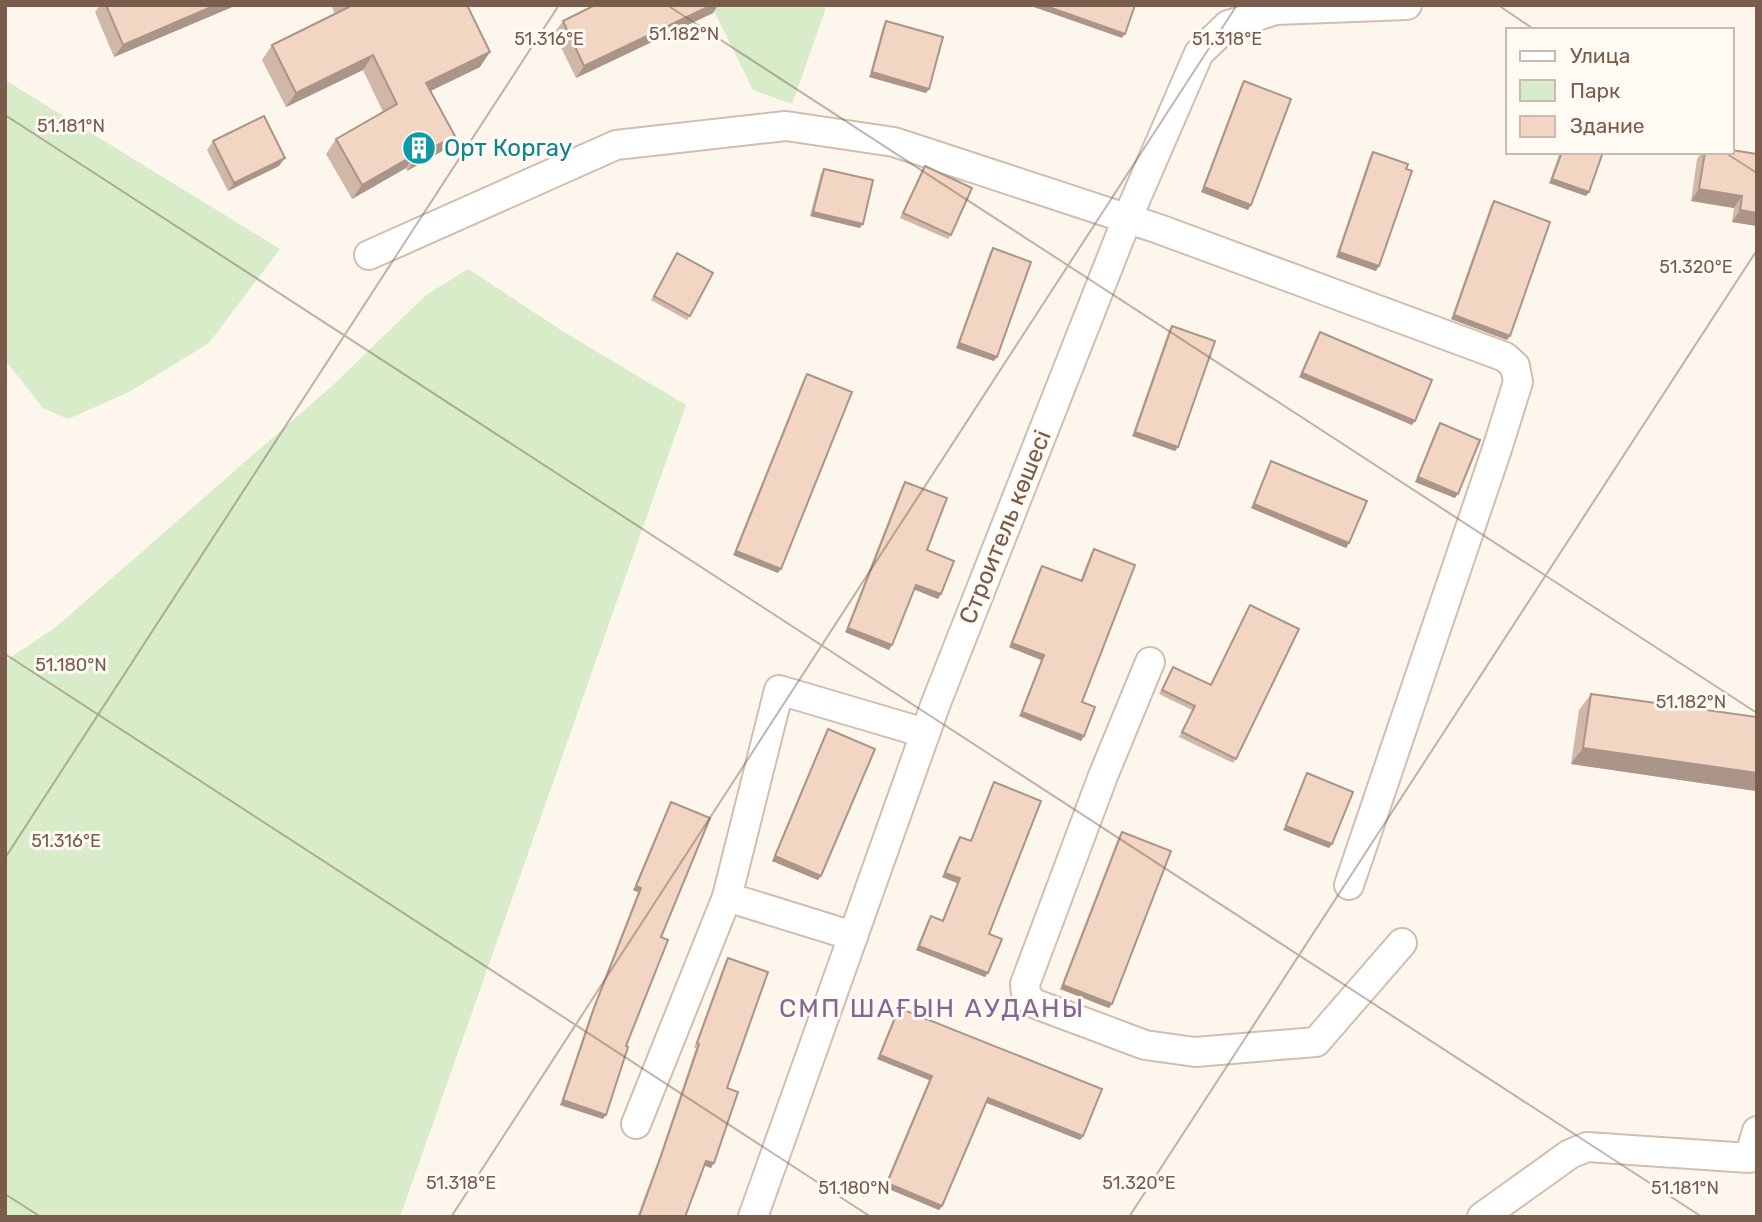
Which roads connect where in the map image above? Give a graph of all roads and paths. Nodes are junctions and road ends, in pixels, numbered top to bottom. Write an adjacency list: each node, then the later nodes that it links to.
1 (1407, 5): 2 (street, Строитель көшесі)
2 (1127, 219): 3 (street); 5 (street, Строитель көшесі); 6 (street)
3 (369, 255)
4 (1150, 662): 9 (street)
5 (925, 733): 7 (street); 8 (street, Строитель көшесі)
6 (1349, 885)
7 (727, 897): 8 (street); 10 (street)
8 (853, 936): 12 (street, Строитель көшесі)
9 (1402, 943)
10 (636, 1124)
11 (1757, 1131): 13 (street)
12 (753, 1217)
13 (1482, 1217)

